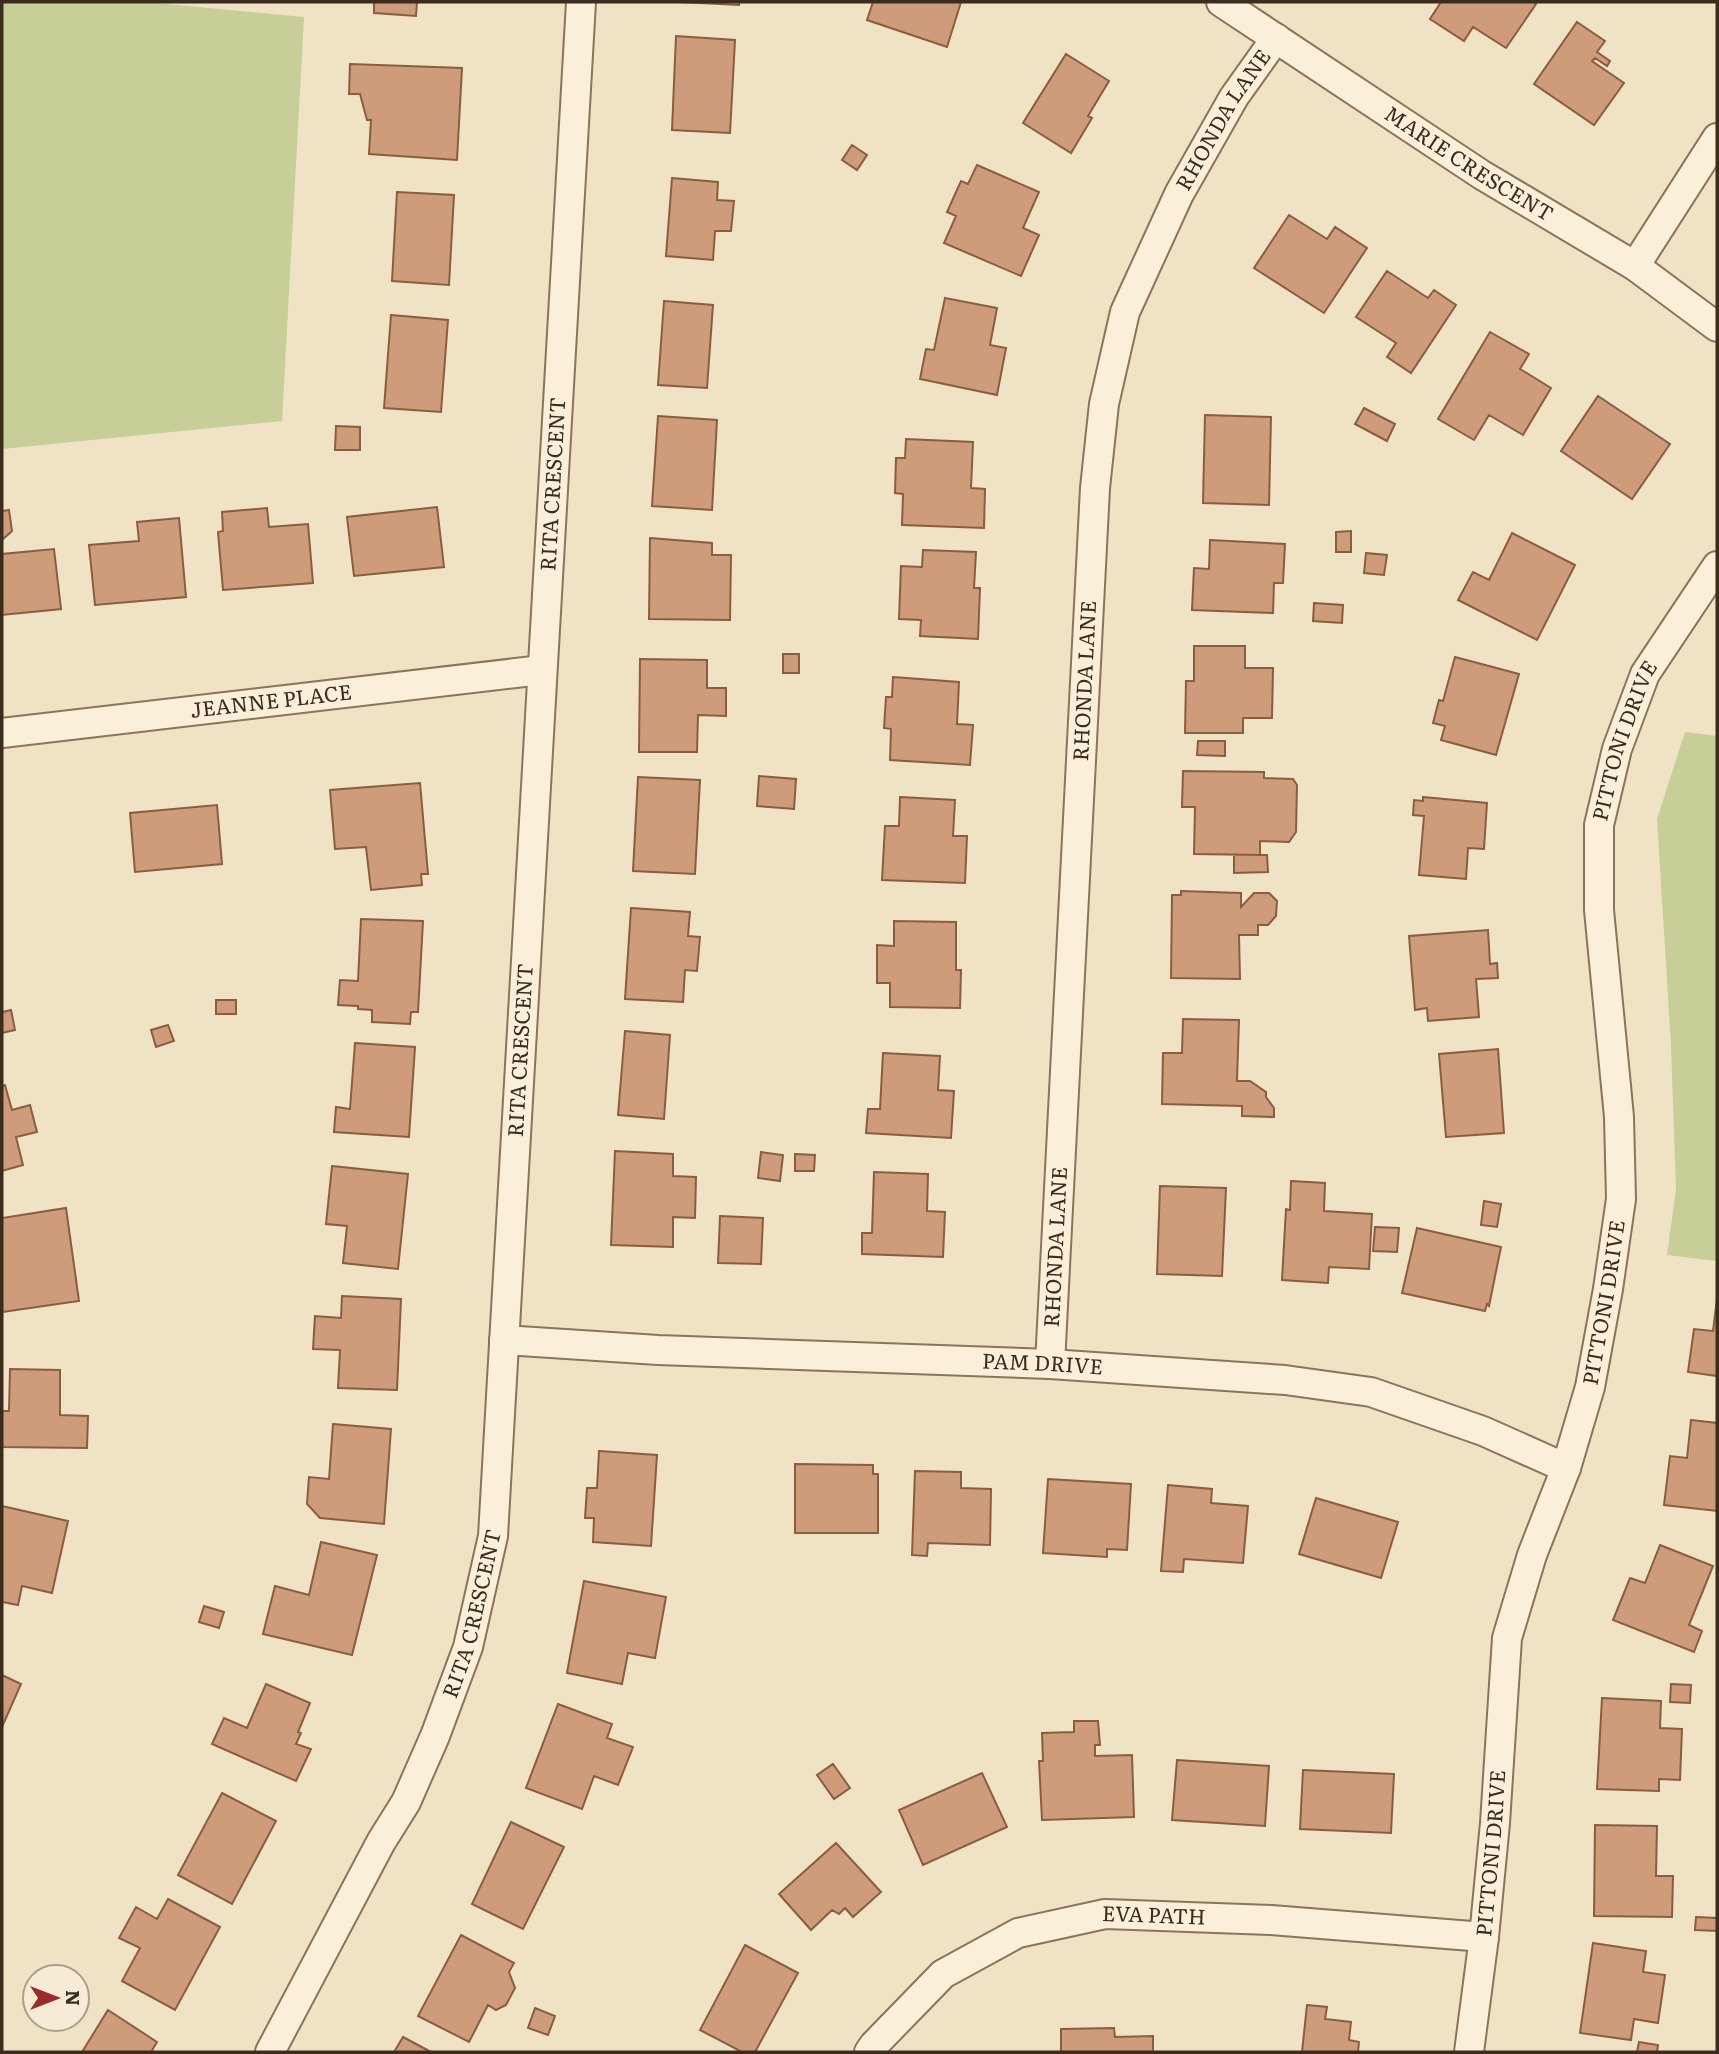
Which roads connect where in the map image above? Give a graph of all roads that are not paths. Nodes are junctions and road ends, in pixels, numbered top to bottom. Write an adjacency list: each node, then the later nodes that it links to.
1 (581, 2): 8 (street, RITA CRESCENT)
2 (1221, 2): 3 (street, MARIE CRESCENT)
3 (1276, 38): 5 (street, MARIE CRESCENT); 11 (street, RHONDA LANE)
4 (1717, 138): 5 (street)
5 (1635, 266): 6 (street, MARIE CRESCENT)
6 (1717, 327)
7 (1717, 566): 12 (street, PITTONI DRIVE)
8 (542, 670): 9 (street, JEANNE PLACE); 10 (street, RITA CRESCENT)
9 (2, 733)
10 (504, 1340): 11 (street, PAM DRIVE); 14 (street, RITA CRESCENT)
11 (1050, 1364): 12 (street, PAM DRIVE)
12 (1566, 1468): 13 (street, PITTONI DRIVE)
13 (1484, 1937): 15 (street, EVA PATH); 16 (street, PITTONI DRIVE)
14 (270, 2052)
15 (869, 2052)
16 (1469, 2052)

